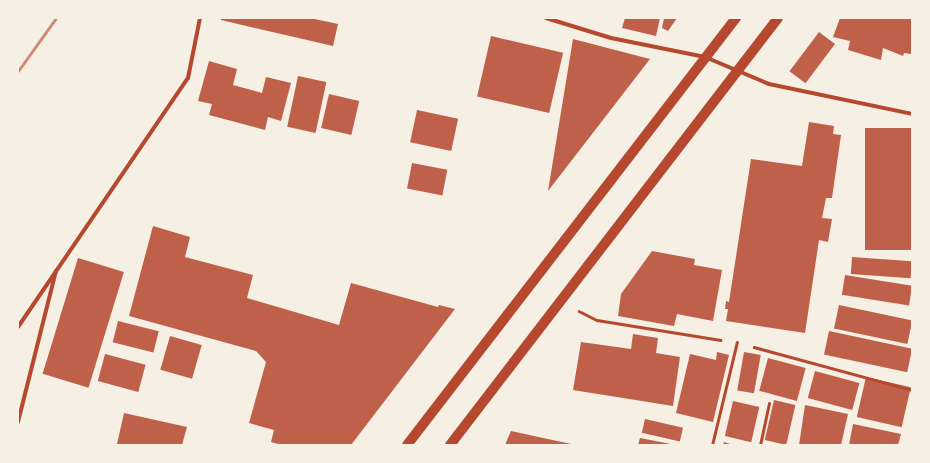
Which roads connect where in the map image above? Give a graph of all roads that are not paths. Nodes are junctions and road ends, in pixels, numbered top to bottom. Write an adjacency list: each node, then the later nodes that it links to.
1 (200, 18): 8 (street)
2 (546, 18): 5 (street)
3 (736, 18): 5 (main road)
4 (778, 18): 6 (main road)
5 (706, 57): 6 (street); 13 (main road)
6 (737, 70): 7 (street); 14 (main road)
7 (912, 114)
8 (58, 267): 9 (street); 12 (street)
9 (18, 327)
10 (737, 342): 15 (lane)
11 (769, 403): 16 (lane)
12 (18, 422)
13 (407, 445)
14 (450, 445)
15 (712, 445)
16 (760, 445)

